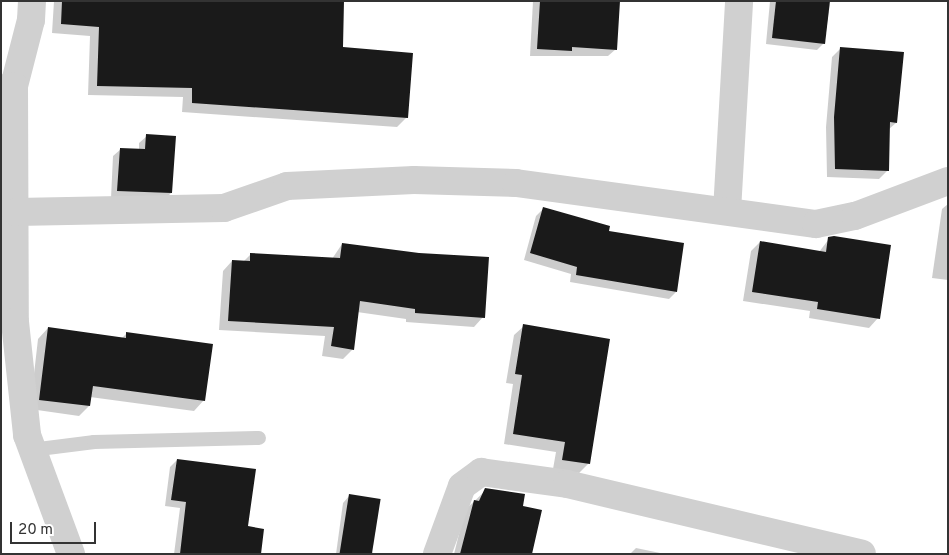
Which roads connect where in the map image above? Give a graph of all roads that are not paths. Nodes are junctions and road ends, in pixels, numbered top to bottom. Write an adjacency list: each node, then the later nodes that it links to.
1 (32, 1): 3 (street)
2 (739, 1): 5 (street)
3 (8, 88): 6 (street)
4 (948, 181): 5 (street)
5 (727, 211): 6 (street)
6 (16, 212): 8 (street)
7 (259, 438): 8 (lane)
8 (31, 450): 9 (street)
9 (71, 554)
10 (437, 554): 11 (street)
11 (862, 554)

